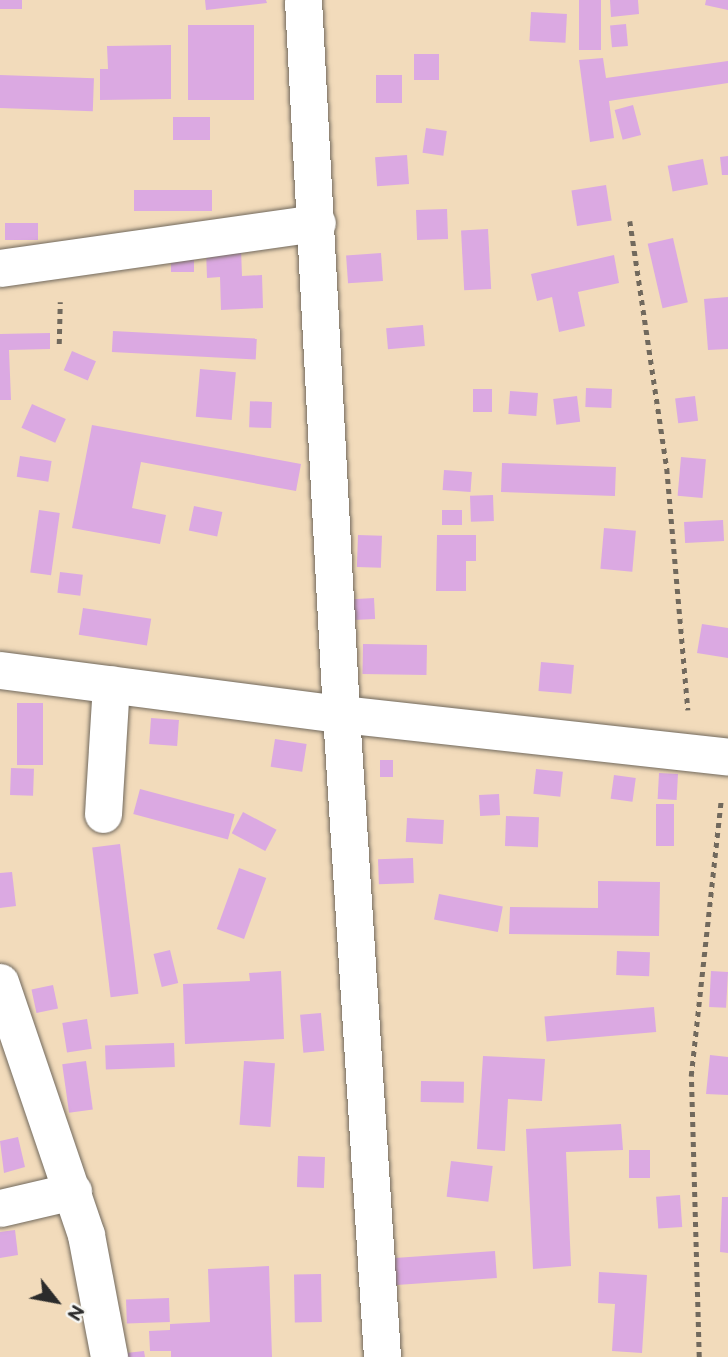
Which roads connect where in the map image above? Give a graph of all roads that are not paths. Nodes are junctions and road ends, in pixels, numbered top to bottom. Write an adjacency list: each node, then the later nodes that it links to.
1 (303, 0): 2 (street)
2 (317, 223): 3 (street); 6 (street)
3 (0, 268)
4 (0, 670): 5 (street)
5 (111, 684): 6 (street); 8 (street)
6 (341, 714): 7 (street); 13 (street)
7 (715, 756)
8 (103, 814)
9 (0, 982): 10 (street)
10 (73, 1191): 11 (street); 12 (street)
11 (0, 1208)
12 (109, 1357)
13 (382, 1357)

